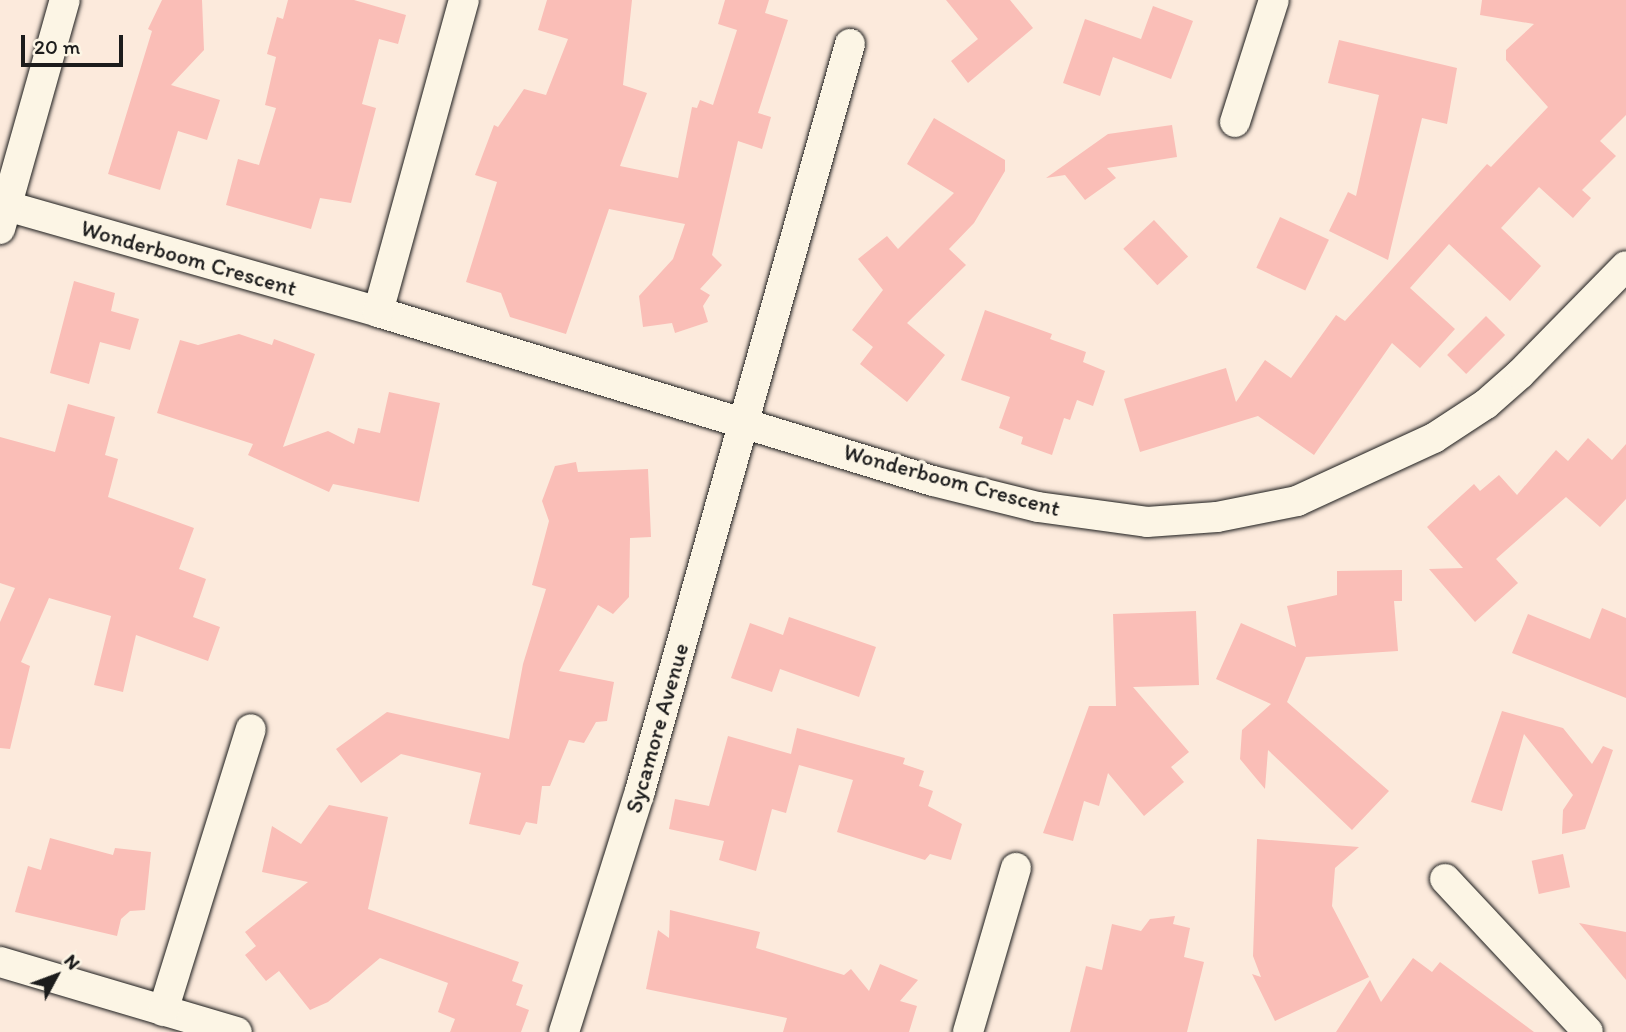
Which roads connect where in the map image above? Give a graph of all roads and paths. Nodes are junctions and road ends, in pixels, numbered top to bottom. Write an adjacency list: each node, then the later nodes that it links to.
1 (65, 0): 6 (street)
2 (464, 0): 8 (street)
3 (1274, 0): 5 (street)
4 (850, 44): 9 (street)
5 (1234, 122)
6 (2, 213): 8 (street, Wonderboom Crescent)
7 (1626, 266): 9 (street, Wonderboom Crescent)
8 (377, 312): 9 (street, Wonderboom Crescent)
9 (744, 423): 16 (street, Sycamore Avenue)
10 (251, 729): 14 (street)
11 (1016, 868): 17 (street)
12 (1445, 879): 18 (street)
13 (0, 962): 14 (street)
14 (163, 1011): 15 (street)
15 (237, 1032)
16 (564, 1032)
17 (968, 1032)
18 (1588, 1032)

